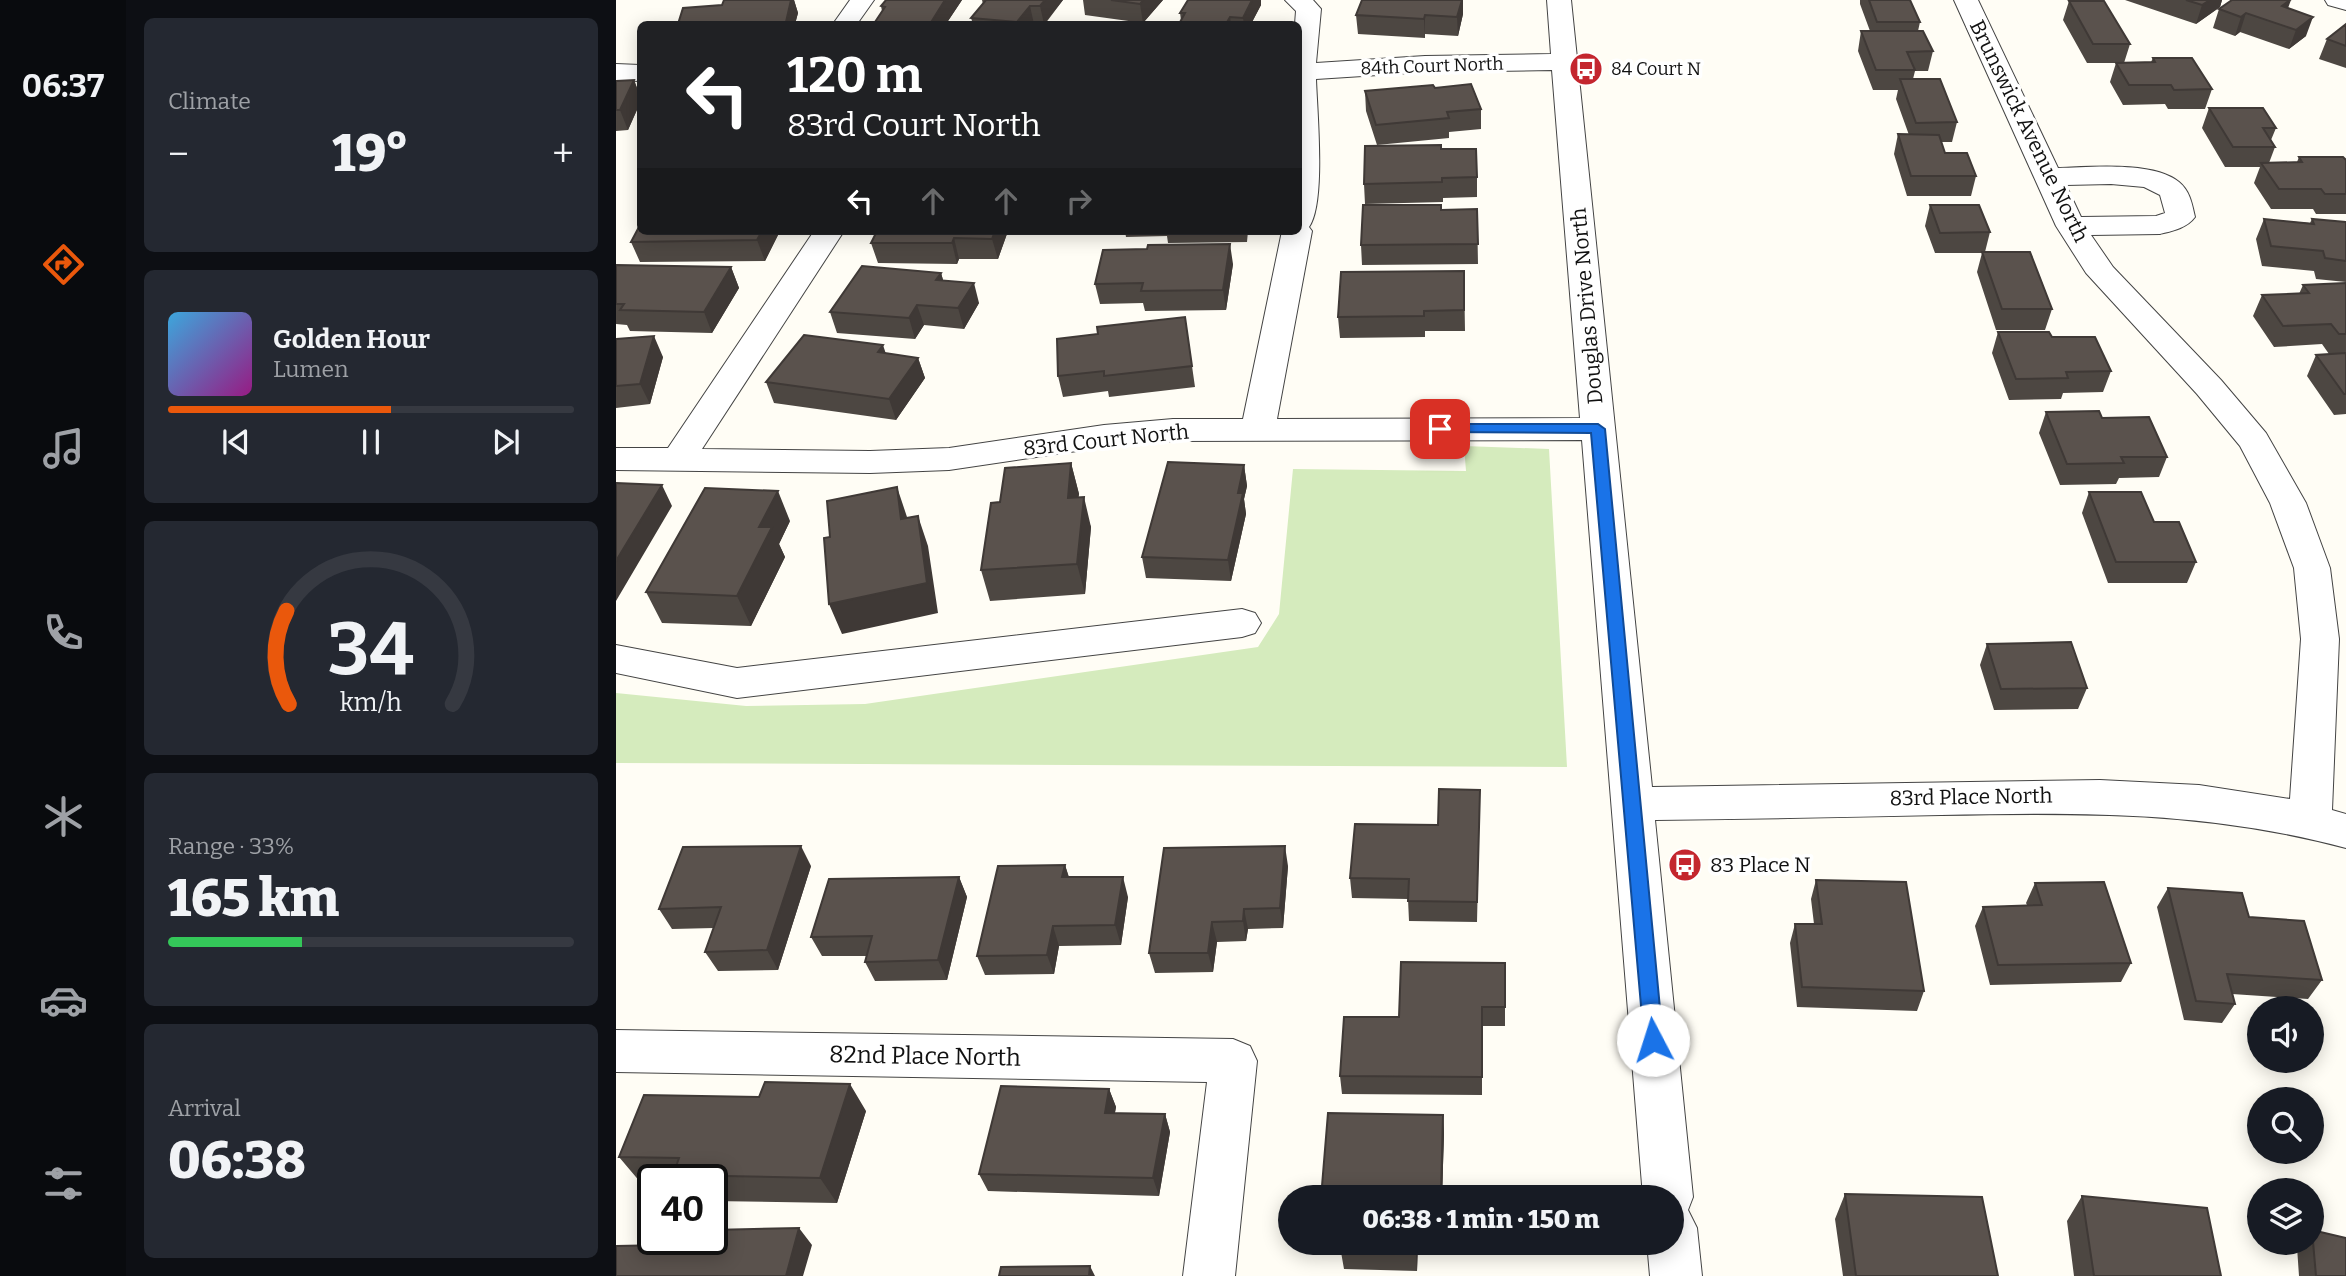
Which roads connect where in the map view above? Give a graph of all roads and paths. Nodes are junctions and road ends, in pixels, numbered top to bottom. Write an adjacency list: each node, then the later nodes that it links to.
1 (862, 0): 7 (street)
2 (1297, 0): 9 (street)
3 (1559, 0): 8 (street, Douglas Drive North)
4 (1966, 0): 14 (street, Brunswick Avenue North)
5 (2337, 0): 6 (street)
6 (2346, 3)
7 (847, 21)
8 (1565, 62): 11 (street, 84th Court North); 20 (street, Douglas Drive North)
9 (1302, 64)
10 (616, 72): 12 (street)
11 (1302, 72)
12 (637, 73)
13 (1302, 112): 15 (street)
14 (2048, 177): 16 (street, Brunswick Avenue North); 16 (street)
15 (1302, 202)
16 (2071, 226): 26 (street, Brunswick Avenue North)
17 (826, 235): 22 (street)
18 (1296, 235): 19 (street)
19 (1256, 429): 20 (street, 83rd Court North); 22 (street, 83rd Court North)
20 (1598, 429): 25 (street, Douglas Drive North)
21 (616, 458): 22 (street, 83rd Court North)
22 (679, 459)
23 (1242, 623): 24 (street)
24 (616, 659)
25 (1631, 804): 26 (street, 83rd Place North); 28 (street, Douglas Drive North)
26 (2328, 825)
27 (616, 1051): 30 (street, 82nd Place North)
28 (1667, 1185)
29 (1674, 1255): 31 (street)
30 (1209, 1276)
31 (1676, 1276)

